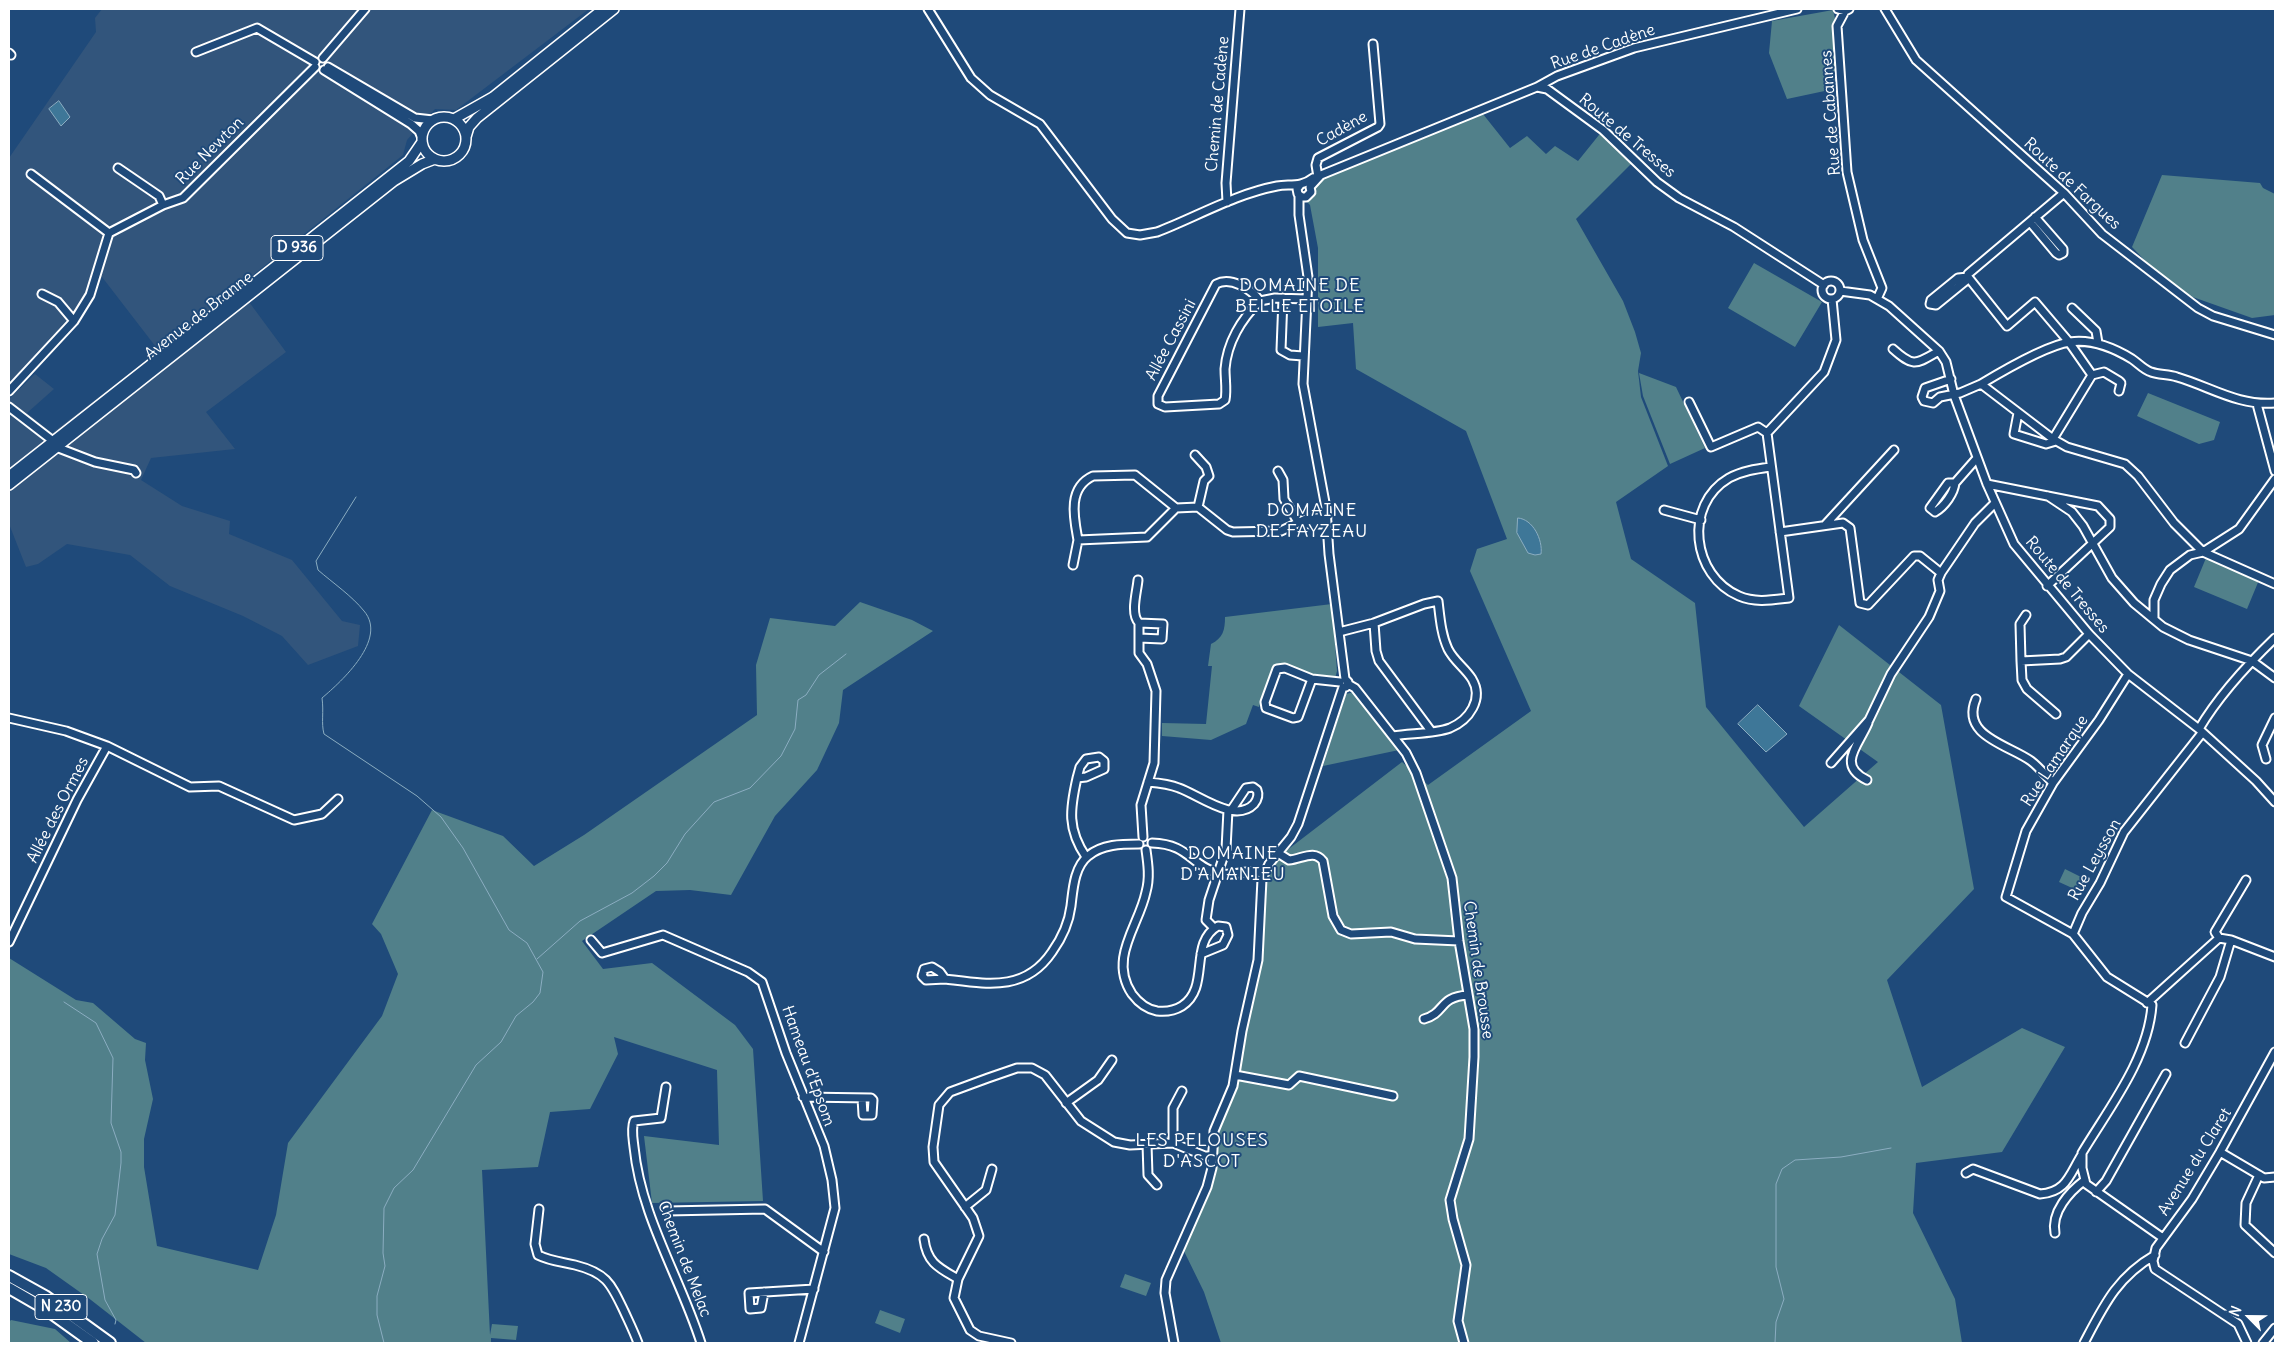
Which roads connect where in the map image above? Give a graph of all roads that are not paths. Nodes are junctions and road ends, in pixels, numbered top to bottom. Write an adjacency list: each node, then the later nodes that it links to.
1 (365, 9): 11 (street)
2 (603, 9): 15 (main road)
3 (614, 9): 17 (main road)
4 (928, 9): 25 (street)
5 (1240, 9): 25 (street, Chemin de Cadène)
6 (1797, 9): 14 (street, Rue de Cadène)
7 (1885, 9): 24 (street, Route de Fargues)
8 (1844, 10): 36 (street, Rue de Cabannes)
9 (1373, 44): 22 (street, Cadène)
10 (196, 52): 12 (street)
11 (323, 58): 12 (street, Rue Newton); 13 (street)
12 (315, 64): 13 (street); 26 (street, Rue Newton)
13 (326, 69): 16 (street); 18 (street)
14 (1537, 87): 22 (street); 30 (street, Route de Tresses)
15 (454, 119): 16 (main road); 17 (main road)
16 (432, 120): 18 (main road)
17 (466, 137): 19 (main road)
18 (422, 140): 19 (main road); 59 (main road, Avenue de Branne / D 936)
19 (435, 159): 59 (main road, Avenue de Branne / D 936)
20 (118, 168): 26 (street)
21 (30, 174): 28 (street)
22 (1318, 177): 23 (street)
23 (1303, 190): 25 (street); 34 (street)
24 (2064, 194): 27 (street); 40 (street, Route de Fargues)
25 (1227, 202)
26 (163, 205): 28 (street, Rue Newton)
27 (2032, 219): 27 (street); 29 (street)
28 (109, 233): 39 (street)
29 (1968, 278): 29 (street); 41 (street)
30 (1824, 285): 31 (street); 35 (street)
31 (1840, 291): 35 (street); 36 (street, Route de Tresses)
32 (42, 294): 39 (street)
33 (1283, 298): 34 (street); 37 (street); 45 (street)
34 (1307, 299): 45 (street)
35 (1832, 299): 57 (street)
36 (1877, 299): 44 (street, Route de Tresses)
37 (1260, 301): 37 (street, Allée Cassini)
38 (2072, 308): 42 (street)
39 (74, 321): 49 (street)
40 (2275, 335)
41 (2069, 342): 42 (street); 46 (street); 48 (street)
42 (2098, 344): 54 (street)
43 (1893, 349): 44 (street)
44 (1940, 351): 47 (street, Route de Tresses)
45 (1303, 356): 77 (street)
46 (2092, 375): 50 (street); 58 (street)
47 (1951, 379): 51 (street, Route de Tresses); 51 (street)
48 (1981, 384): 51 (street); 56 (street)
49 (9, 391)
50 (2118, 391)
51 (1954, 394): 62 (street, Route de Tresses)
52 (1689, 402): 57 (street)
53 (2275, 403): 54 (street)
54 (2257, 404): 65 (street)
55 (9, 407): 59 (street)
56 (2018, 413): 58 (street); 58 (street)
57 (1767, 433): 63 (street)
58 (2055, 440): 84 (street)
59 (55, 444): 66 (street); 67 (main road, Avenue de Branne / D 936); 71 (main road, Avenue de Branne / D 936)
60 (1894, 450): 80 (street)
61 (1195, 455): 74 (street)
62 (1977, 458): 69 (street); 70 (street, Route de Tresses)
63 (1770, 467): 78 (street); 81 (street)
64 (1278, 471): 79 (street)
65 (2275, 471)
66 (136, 473)
67 (9, 476)
68 (2275, 478): 84 (street)
69 (1956, 483)
70 (1987, 484): 72 (street); 73 (street, Route de Tresses)
71 (9, 485)
72 (2048, 496): 83 (street); 83 (street)
73 (1995, 503): 86 (street); 89 (street, Route de Tresses)
74 (1198, 507): 75 (street); 79 (street)
75 (1176, 508): 82 (street); 82 (street)
76 (1664, 510): 78 (street)
77 (1327, 520): 79 (street); 94 (street)
78 (1701, 520): 81 (street)
79 (1298, 522)
80 (1826, 526): 81 (street); 86 (street)
81 (1780, 532)
82 (1078, 540): 85 (street)
83 (2092, 543): 89 (street); 91 (street)
84 (2203, 552): 88 (street); 91 (street)
85 (1073, 565)
86 (1941, 573): 110 (street)
87 (1138, 580): 92 (street)
88 (2275, 584)
89 (2047, 586): 95 (street, Route de Tresses)
90 (2026, 615): 101 (street)
91 (2154, 620): 100 (street)
92 (1139, 623): 96 (street); 96 (street)
93 (1374, 623): 94 (street); 111 (street); 111 (street)
94 (1339, 632): 105 (street)
95 (2089, 634): 101 (street); 102 (street, Route de Tresses)
96 (1139, 638): 119 (street)
97 (2275, 638): 99 (street, Rue Leysson)
98 (2275, 646): 99 (street)
99 (2265, 648): 100 (street, Rue Leysson)
100 (2252, 660): 103 (street); 112 (street, Rue Leysson)
101 (2021, 661): 107 (street)
102 (2128, 674): 112 (street, Route de Tresses); 120 (street, Rue Lamarque)
103 (2275, 678)
104 (1312, 679): 104 (street); 105 (street)
105 (1344, 683): 113 (street, Chemin de Brousse); 126 (street)
106 (1976, 699): 120 (street)
107 (2056, 714)
108 (9, 718): 114 (street)
109 (2275, 718): 115 (street)
110 (1869, 720): 116 (street); 118 (street)
111 (1431, 731): 113 (street)
112 (2200, 731): 122 (street, Route de Tresses); 132 (street, Rue Leysson)
113 (1393, 736): 136 (street, Chemin de Brousse)
114 (107, 746): 121 (street); 137 (street, Allée des Ormes)
115 (2266, 759)
116 (1831, 763)
117 (1077, 778): 127 (street)
118 (1867, 780)
119 (1148, 782): 123 (street); 128 (street)
120 (2053, 783): 132 (street, Rue Lamarque)
121 (338, 799)
122 (2275, 802)
123 (1141, 841): 124 (street); 125 (street); 127 (street)
124 (1152, 843): 125 (street); 128 (street)
125 (1146, 850): 138 (street)
126 (1278, 853): 129 (street); 136 (street)
127 (1086, 857): 140 (street)
128 (1219, 873): 129 (street); 131 (street)
129 (1264, 874): 148 (street)
130 (2246, 880): 133 (street)
131 (1214, 928): 138 (street); 138 (street)
132 (2073, 934): 142 (street)
133 (2219, 938): 135 (street); 142 (street)
134 (591, 940): 152 (street, Hameau d'Epsom)
135 (2231, 940): 139 (street); 144 (street)
136 (1459, 941): 141 (street, Chemin de Brousse)
137 (9, 942)
138 (1201, 954)
139 (2275, 957)
140 (945, 979)
141 (1468, 996): 143 (street); 190 (street, Chemin de Brousse)
142 (2147, 1002): 158 (street)
143 (1424, 1019)
144 (2185, 1043)
145 (2275, 1052): 157 (street, Avenue du Claret)
146 (1112, 1060): 154 (street)
147 (2166, 1074): 167 (street)
148 (1235, 1075): 151 (street); 159 (street)
149 (666, 1088): 186 (street, Chemin de Melac)
150 (1182, 1091): 155 (street)
151 (1390, 1094)
152 (803, 1097): 153 (street); 174 (street, Hameau d'Epsom)
153 (862, 1098)
154 (1066, 1102): 156 (street); 168 (street)
155 (1174, 1143): 156 (street); 159 (street)
156 (1147, 1144): 166 (street)
157 (2220, 1152): 162 (street); 172 (street, Avenue du Claret)
158 (2082, 1154): 163 (street); 165 (street)
159 (1212, 1156): 189 (street)
160 (992, 1169): 168 (street)
161 (1966, 1173): 163 (street)
162 (2258, 1175): 164 (street); 175 (street)
163 (2070, 1176): 165 (street)
164 (2275, 1177)
165 (2085, 1179): 167 (street); 171 (street)
166 (1157, 1186)
167 (2096, 1192): 172 (street)
168 (965, 1207): 178 (street)
169 (539, 1209): 185 (street)
170 (667, 1211): 174 (street)
171 (2055, 1233)
172 (2162, 1238): 176 (street, Avenue du Claret)
173 (924, 1239): 178 (street)
174 (824, 1252): 180 (street, Hameau d'Epsom)
175 (2275, 1253)
176 (2155, 1255): 191 (street); 192 (street)
177 (9, 1276): 184 (highway, N 230)
178 (958, 1279): 188 (street)
179 (9, 1288): 183 (highway, N 230)
180 (814, 1289): 181 (street); 187 (street, Hameau d'Epsom)
181 (764, 1292)
182 (2275, 1328): 193 (street)
183 (93, 1343)
184 (110, 1343)
185 (638, 1343)
186 (701, 1343)
187 (799, 1343)
188 (1011, 1343)
189 (1174, 1343)
190 (1464, 1343)
191 (2084, 1343)
192 (2247, 1343)
193 (2263, 1343)

